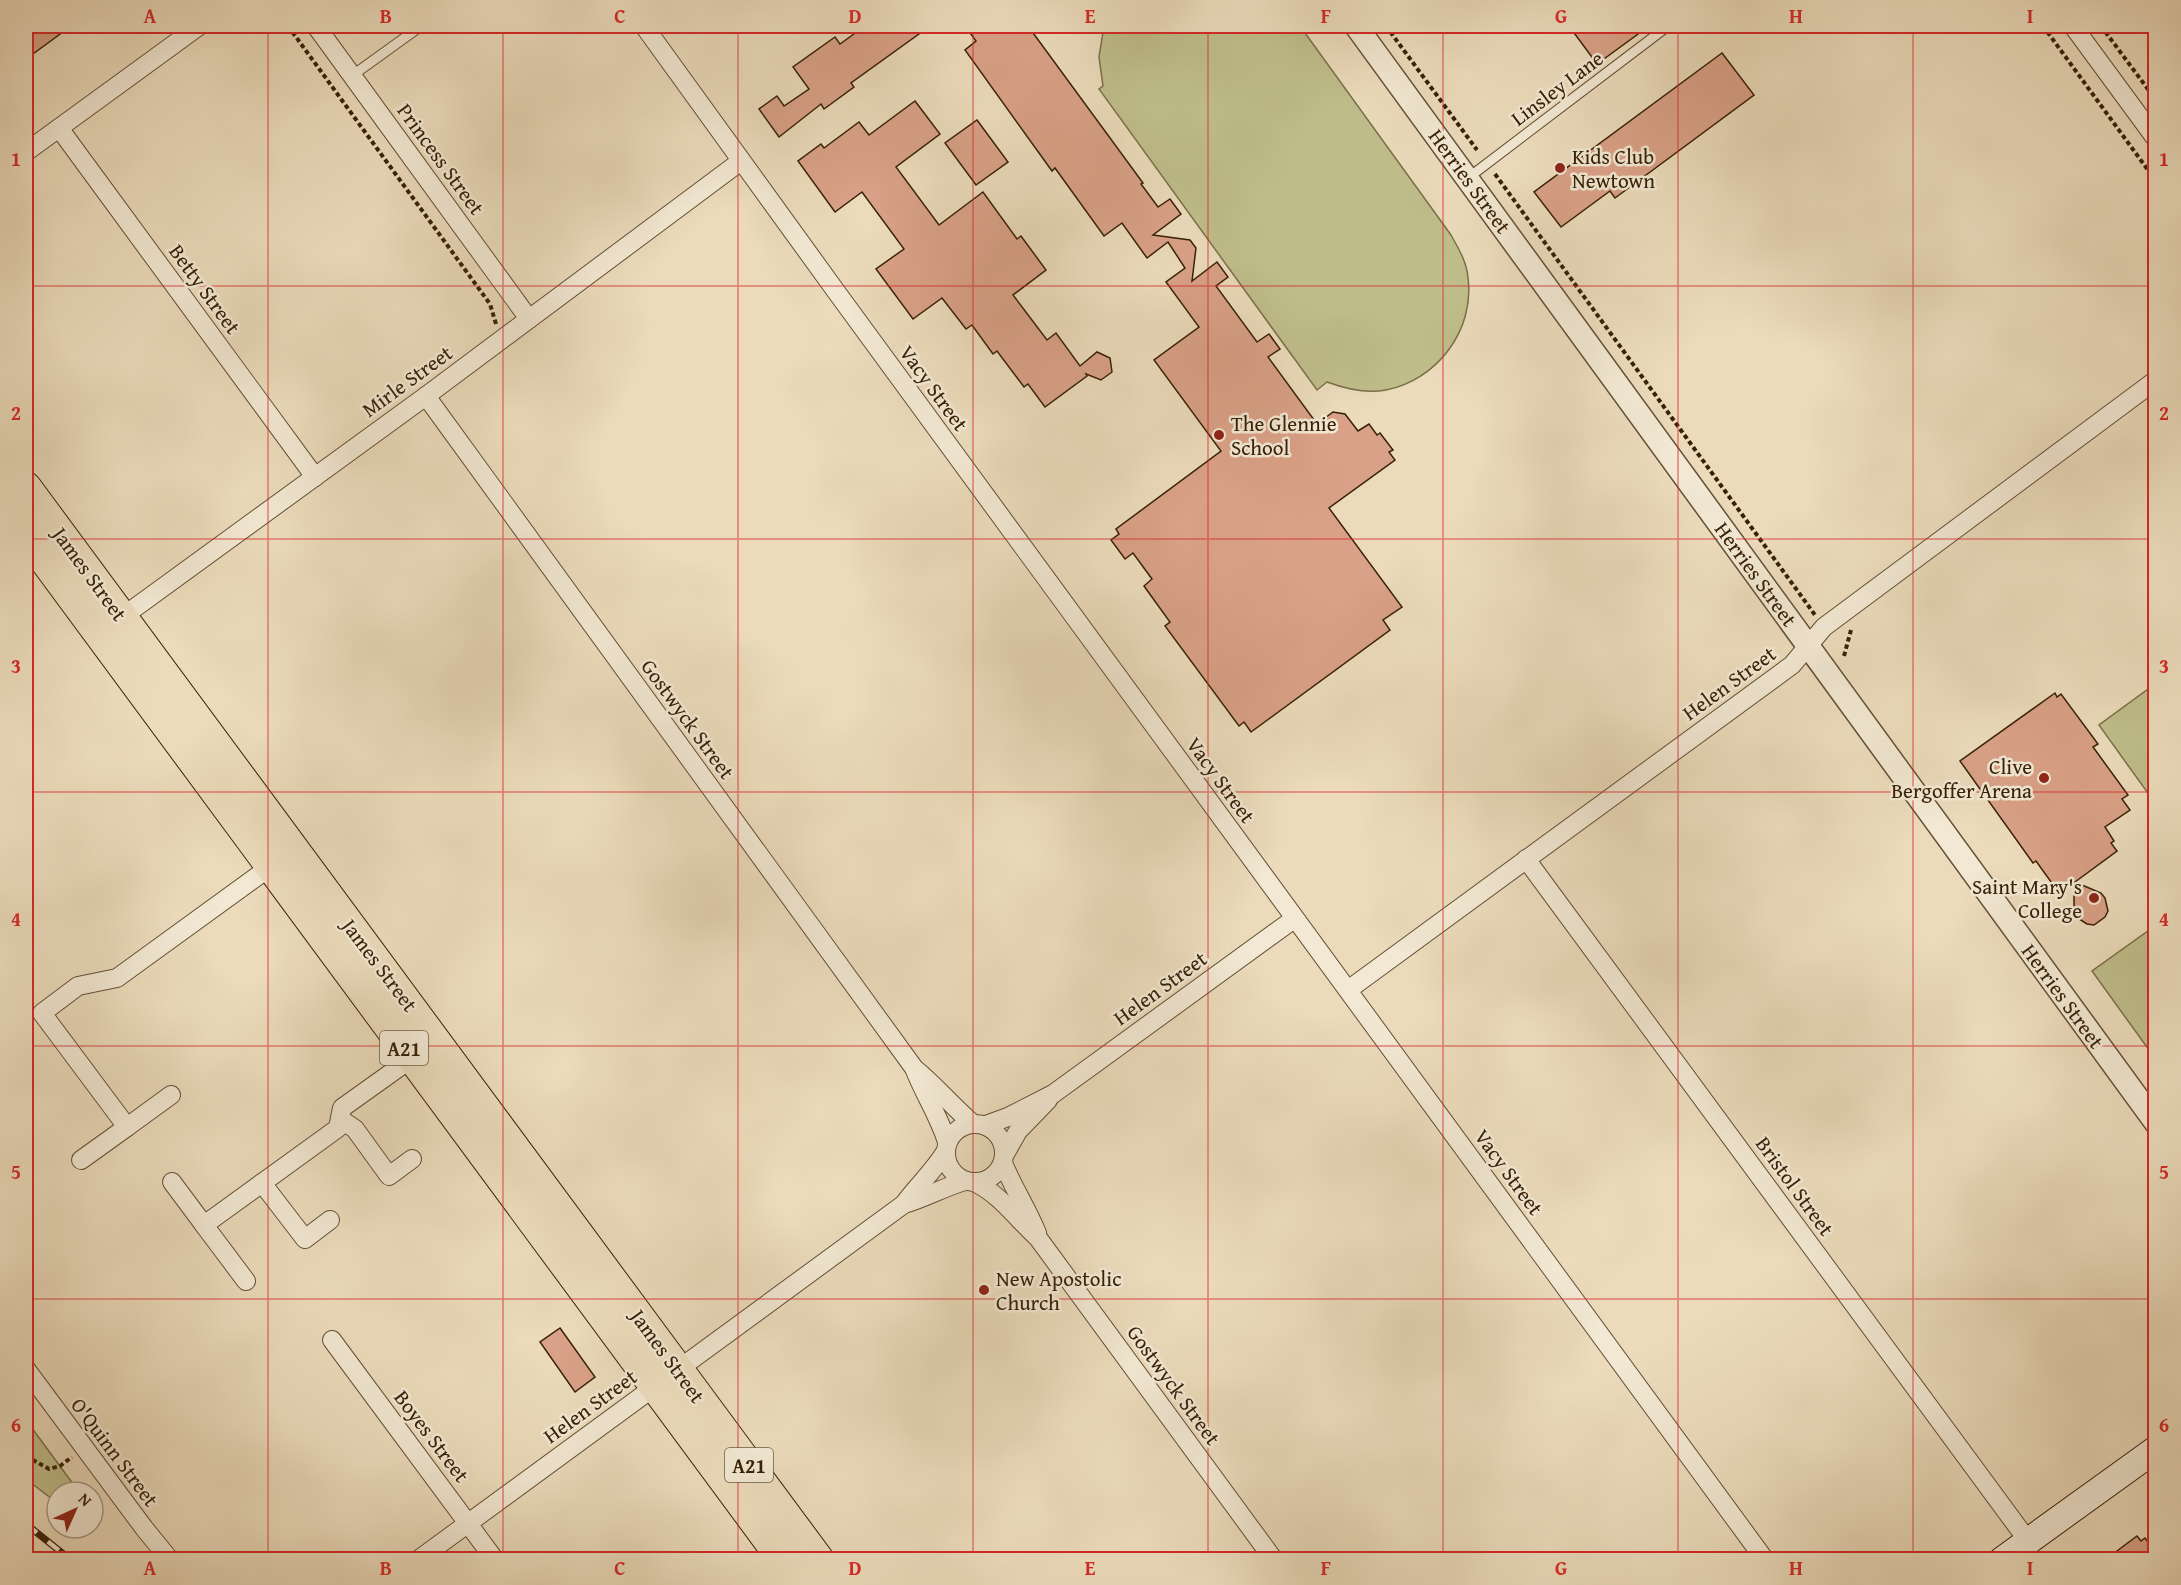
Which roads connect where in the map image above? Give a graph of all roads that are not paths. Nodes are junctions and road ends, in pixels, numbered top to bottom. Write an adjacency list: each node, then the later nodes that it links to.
1 (199, 26): 9 (street)
2 (316, 26): 8 (street, Princess Street)
3 (421, 26): 8 (lane)
4 (644, 26): 12 (street, Vacy Street)
5 (1356, 26): 13 (street, Herries Street)
6 (1668, 26): 13 (lane, Linsley Lane)
7 (2073, 26): 10 (street)
8 (353, 75): 14 (street, Princess Street)
9 (59, 128): 11 (street); 17 (street, Betty Street)
10 (2156, 139)
11 (26, 152)
12 (741, 161): 14 (street, Mirle Street); 24 (street, Vacy Street)
13 (1468, 178): 21 (street, Herries Street)
14 (529, 319): 16 (street, Mirle Street)
15 (2156, 380): 21 (street, Helen Street)
16 (426, 396): 17 (street, Mirle Street); 27 (street, Gostwyck Street)
17 (315, 477): 20 (street, Mirle Street)
18 (26, 487): 20 (highway, James Street / A21)
19 (26, 536): 20 (highway, James Street / A21)
20 (110, 626): 23 (highway, James Street / A21); 48 (highway, James Street / A21)
21 (1809, 645): 22 (street, Helen Street); 31 (street, Herries Street)
22 (1526, 859): 25 (street, Helen Street); 51 (street, Bristol Street)
23 (270, 867): 26 (highway, James Street / A21); 33 (street)
24 (1294, 919): 25 (street, Vacy Street); 28 (street, Helen Street)
25 (1348, 990): 58 (street, Vacy Street)
26 (412, 1058): 30 (street); 48 (highway, James Street / A21)
27 (914, 1068): 32 (street, Gostwyck Street); 34 (street, Gostwyck Street)
28 (1053, 1094): 32 (street, Helen Street); 36 (street, Helen Street)
29 (171, 1095): 33 (street)
30 (340, 1119): 35 (street); 40 (street)
31 (2156, 1123)
32 (979, 1124): 34 (street); 36 (street)
33 (127, 1127): 37 (street)
34 (946, 1146): 38 (street); 41 (street, Helen Street)
35 (412, 1159)
36 (1004, 1159): 38 (street); 44 (street, Gostwyck Street)
37 (81, 1160)
38 (969, 1181): 41 (street, Helen Street); 44 (street, Gostwyck Street)
39 (172, 1182): 43 (street)
40 (262, 1183): 42 (street); 43 (street)
41 (904, 1204): 48 (street, Helen Street)
42 (330, 1220)
43 (204, 1225): 45 (street)
44 (1038, 1238): 57 (street, Gostwyck Street)
45 (246, 1281)
46 (332, 1340): 50 (street, Boyes Street)
47 (26, 1369): 52 (street, O'Quinn Street)
48 (667, 1379): 50 (street, Helen Street); 55 (highway, James Street / A21); 56 (highway, James Street / A21)
49 (2156, 1449): 51 (main road)
50 (468, 1522): 53 (street, Helen Street); 54 (street, Boyes Street)
51 (2028, 1541): 59 (main road)
52 (170, 1560)
53 (418, 1560)
54 (495, 1560)
55 (783, 1560)
56 (819, 1560)
57 (1274, 1560)
58 (1765, 1560)
59 (2002, 1560)

